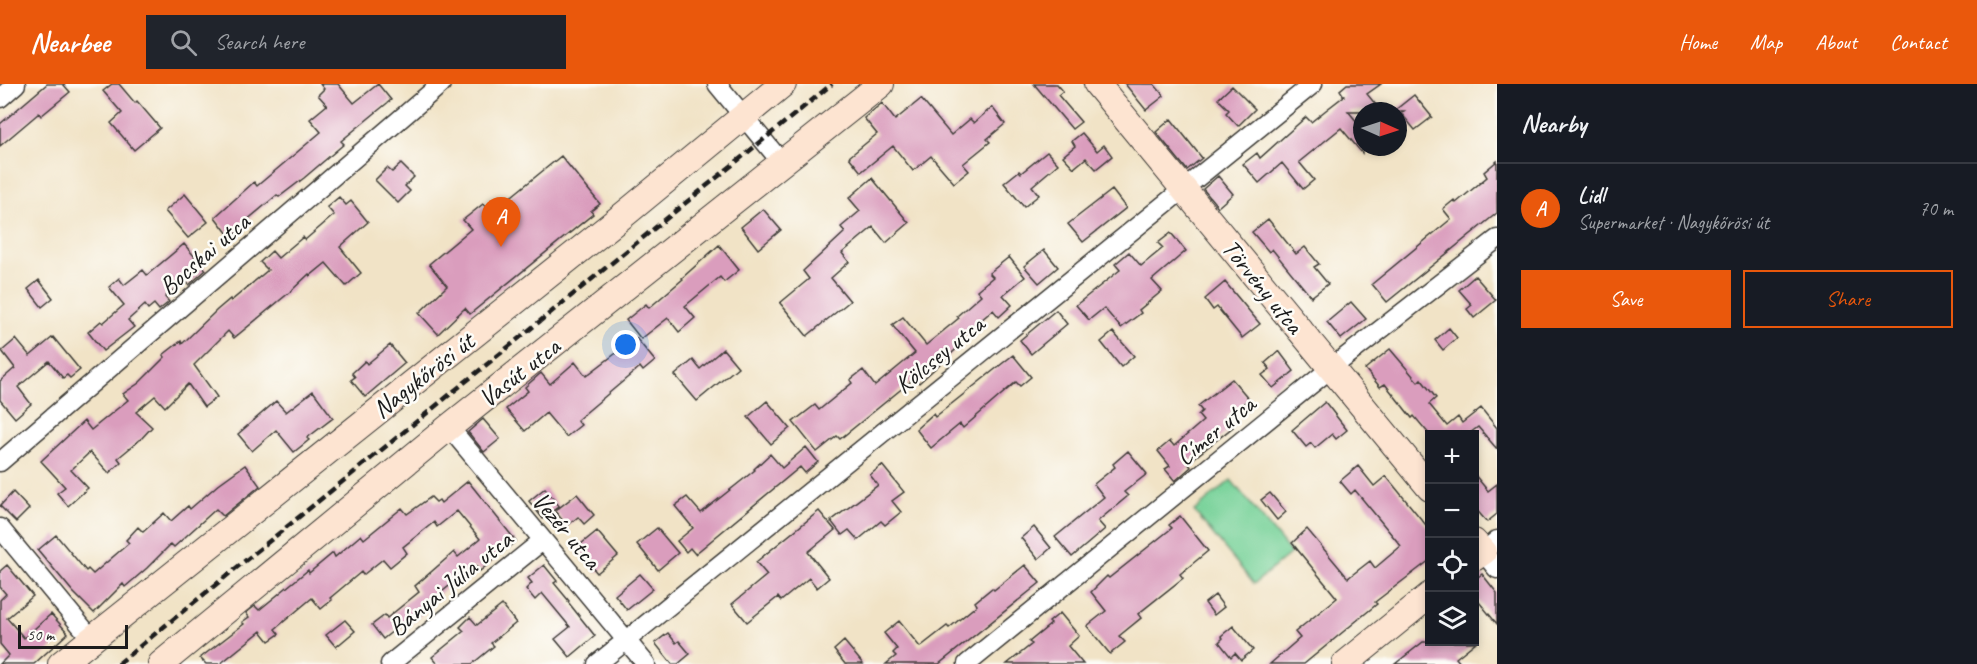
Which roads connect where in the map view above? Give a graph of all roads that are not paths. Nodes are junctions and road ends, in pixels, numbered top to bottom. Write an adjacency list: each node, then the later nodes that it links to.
1 (16, 84): 8 (street)
2 (441, 84): 15 (street, Bocskai utca)
3 (717, 84): 9 (street)
4 (783, 84): 9 (street, Nagykőrösi út)
5 (881, 84): 10 (street, Vasút utca)
6 (1097, 84): 11 (street, Törvény utca)
7 (1313, 84): 11 (street, Kölcsey utca)
8 (0, 98)
9 (744, 116): 10 (street); 20 (street, Nagykőrösi út)
10 (782, 163): 14 (street, Vasút utca)
11 (1184, 189): 13 (street, Törvény utca); 21 (street, Kölcsey utca)
12 (1493, 249): 13 (street, Címer utca)
13 (1330, 369): 16 (street, Törvény utca); 27 (street, Címer utca)
14 (449, 427): 18 (street, Vezér utca); 23 (street, Vasút utca)
15 (0, 462)
16 (1427, 484)
17 (0, 528): 20 (street)
18 (542, 541): 21 (street, Vezér utca); 24 (street, Bányai Júlia utca)
19 (1425, 599): 28 (street)
20 (91, 638): 22 (street, Nagykőrösi út)
21 (626, 641): 25 (street, Kölcsey utca); 26 (street, Vezér utca)
22 (61, 664)
23 (161, 664)
24 (390, 664)
25 (597, 664)
26 (646, 664)
27 (967, 664)
28 (1345, 664)

